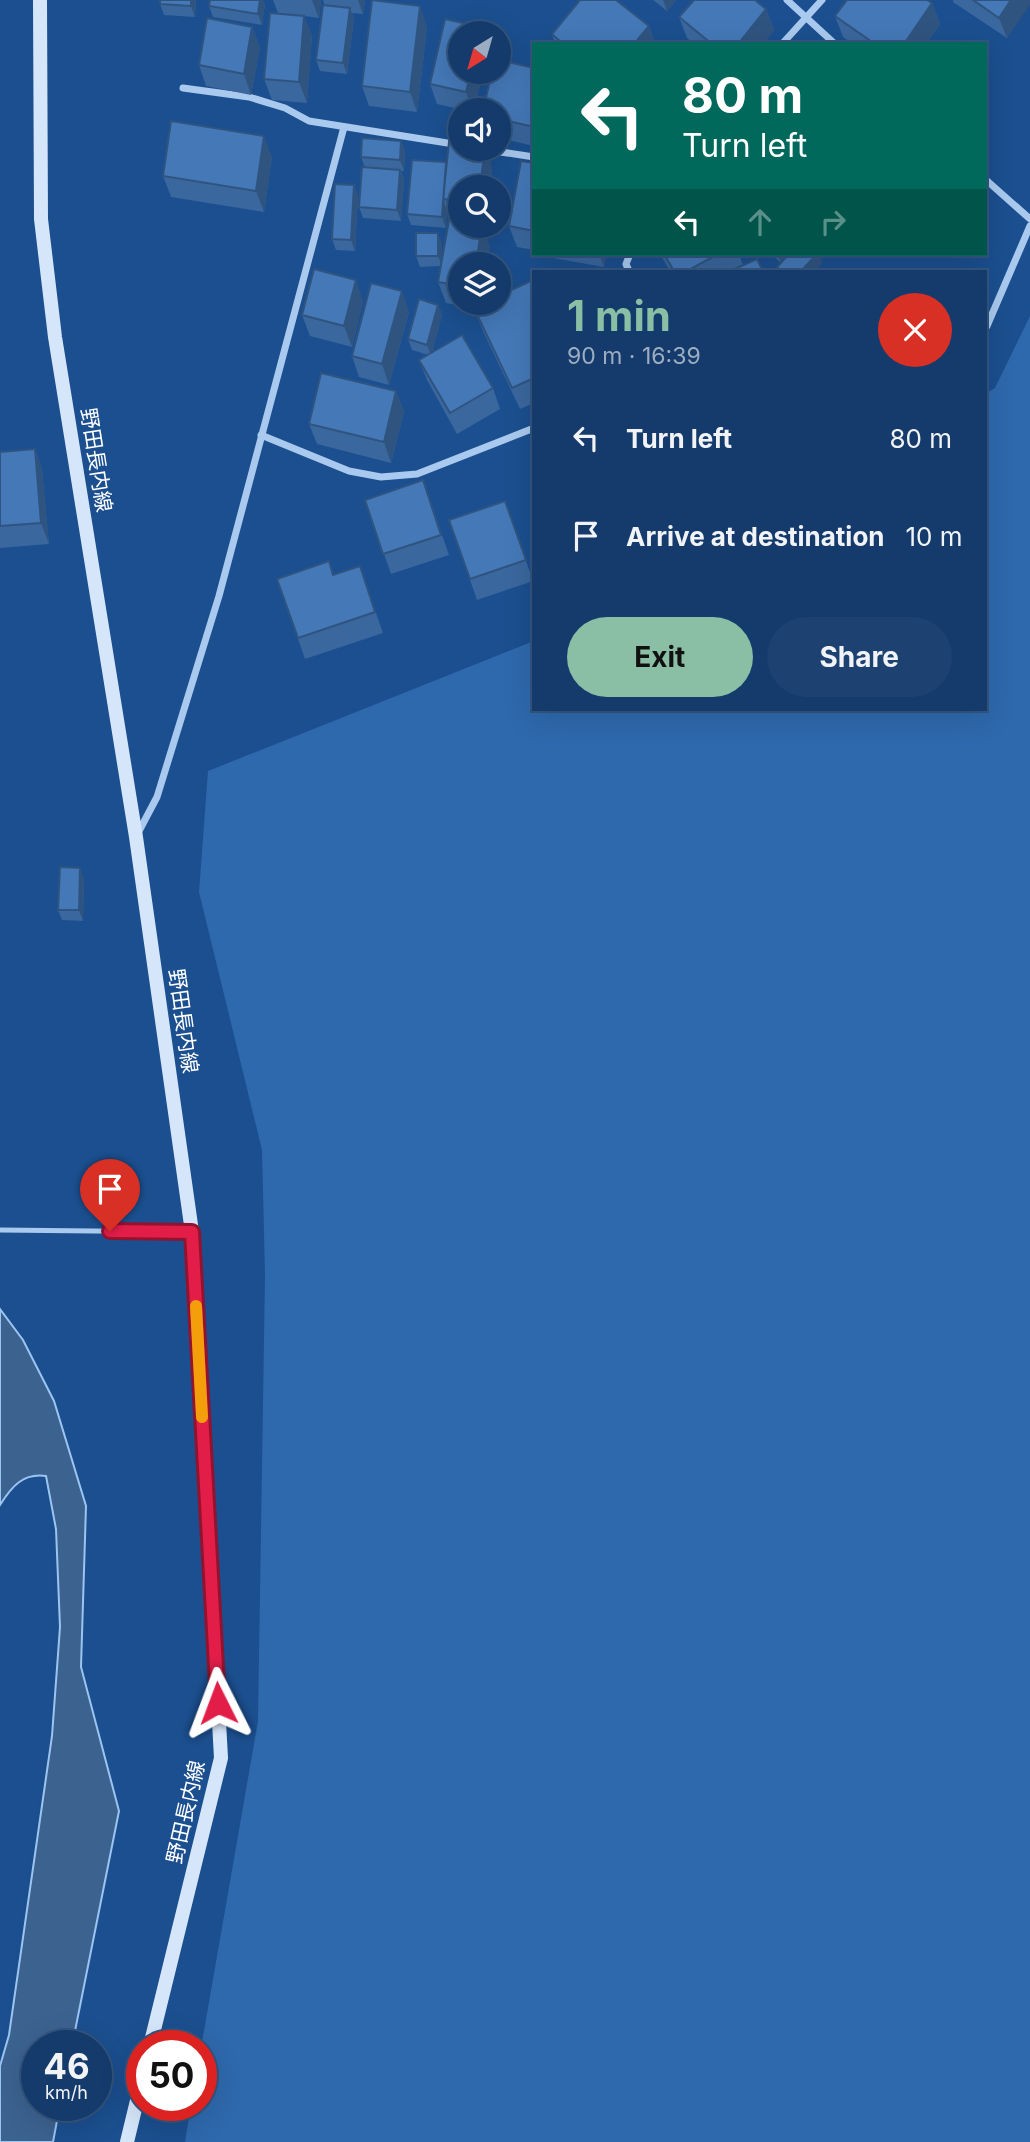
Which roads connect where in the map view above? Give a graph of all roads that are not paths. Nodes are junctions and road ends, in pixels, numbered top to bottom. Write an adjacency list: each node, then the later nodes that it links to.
1 (40, 0): 18 (main road, 野田長内線)
2 (787, 0): 4 (street)
3 (822, 0): 4 (street)
4 (806, 17): 5 (street); 6 (street)
5 (784, 42)
6 (833, 42)
7 (183, 88): 8 (street)
8 (344, 127): 9 (street); 17 (street)
9 (448, 143)
10 (511, 154): 11 (street)
11 (532, 157)
12 (987, 181): 13 (street)
13 (1030, 219)
14 (1030, 226): 15 (street)
15 (987, 326)
16 (532, 429): 17 (street)
17 (261, 435): 18 (street)
18 (135, 837): 20 (main road, 野田長内線)
19 (0, 1230): 20 (lane)
20 (192, 1232): 21 (main road, 野田長内線)
21 (154, 2030)
22 (132, 2121): 23 (main road)
23 (127, 2142)

